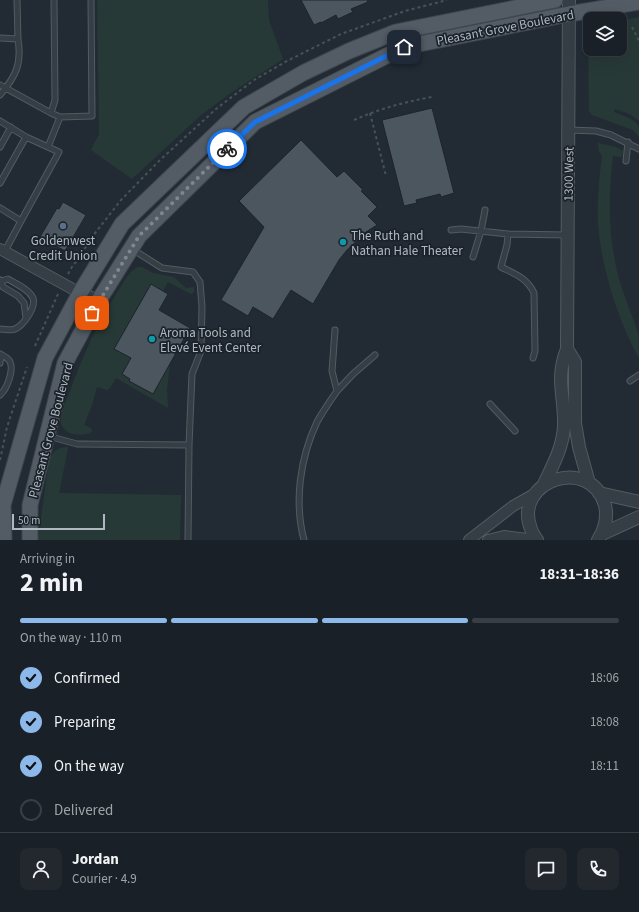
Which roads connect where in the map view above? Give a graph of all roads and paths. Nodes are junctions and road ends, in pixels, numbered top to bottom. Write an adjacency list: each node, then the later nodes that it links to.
1 (17, 0): 10 (lane)
2 (54, 0): 16 (lane)
3 (91, 0): 18 (lane)
4 (447, 0): 41 (path)
5 (555, 0): 43 (main road, Pleasant Grove Boulevard)
6 (639, 2): 7 (main road, Pleasant Grove Boulevard)
7 (569, 7): 22 (street, 1300 West); 38 (main road, Pleasant Grove Boulevard)
8 (632, 27): 11 (path)
9 (0, 38): 10 (lane)
10 (18, 39): 13 (lane)
11 (639, 41)
12 (0, 85): 13 (lane)
13 (6, 88): 14 (lane); 16 (lane)
14 (0, 95)
15 (432, 97): 17 (path)
16 (51, 113): 18 (lane)
17 (370, 113): 19 (path); 29 (path)
18 (60, 117): 26 (lane)
19 (354, 120)
20 (1, 124): 21 (lane)
21 (11, 128): 23 (lane); 25 (lane)
22 (568, 130): 24 (lane); 37 (street, 1300 West)
23 (26, 137): 26 (lane); 30 (lane)
24 (628, 142): 27 (lane); 28 (lane)
25 (0, 147)
26 (48, 147): 33 (lane)
27 (639, 149)
28 (626, 161)
29 (386, 176)
30 (0, 184)
31 (0, 208): 33 (lane)
32 (485, 210): 35 (lane)
33 (21, 220): 39 (lane)
34 (452, 230): 35 (lane)
35 (481, 231): 36 (lane); 40 (lane)
36 (508, 234): 37 (lane); 53 (lane)
37 (567, 235): 50 (street, 1300 West)
38 (131, 249): 46 (main road, Pleasant Grove Boulevard); 62 (lane)
39 (2, 250): 43 (street)
40 (473, 257)
41 (70, 270)
42 (1, 281): 47 (lane); 47 (lane)
43 (80, 293): 46 (street); 69 (main road, Pleasant Grove Boulevard)
44 (57, 296): 45 (path)
45 (55, 300)
46 (99, 300): 61 (main road, Pleasant Grove Boulevard)
47 (26, 318): 48 (lane)
48 (0, 328)
49 (335, 330): 57 (lane)
50 (567, 349): 63 (street); 64 (street)
51 (1, 354): 54 (lane); 58 (lane)
52 (375, 355): 57 (lane)
53 (533, 358)
54 (0, 363)
55 (639, 375): 56 (lane)
56 (630, 381)
57 (337, 391): 72 (lane)
58 (0, 395)
59 (490, 404): 60 (lane)
60 (515, 431)
61 (47, 436): 62 (lane); 70 (main road, Pleasant Grove Boulevard)
62 (189, 445): 71 (lane)
63 (589, 483): 64 (street); 65 (street)
64 (540, 488): 73 (street); 75 (street)
65 (599, 493): 66 (street); 68 (street)
66 (639, 502)
67 (639, 518): 68 (street)
68 (600, 537)
69 (4, 540)
70 (30, 540)
71 (188, 540)
72 (304, 540)
73 (470, 540)
74 (488, 540): 75 (street)
75 (536, 540)

